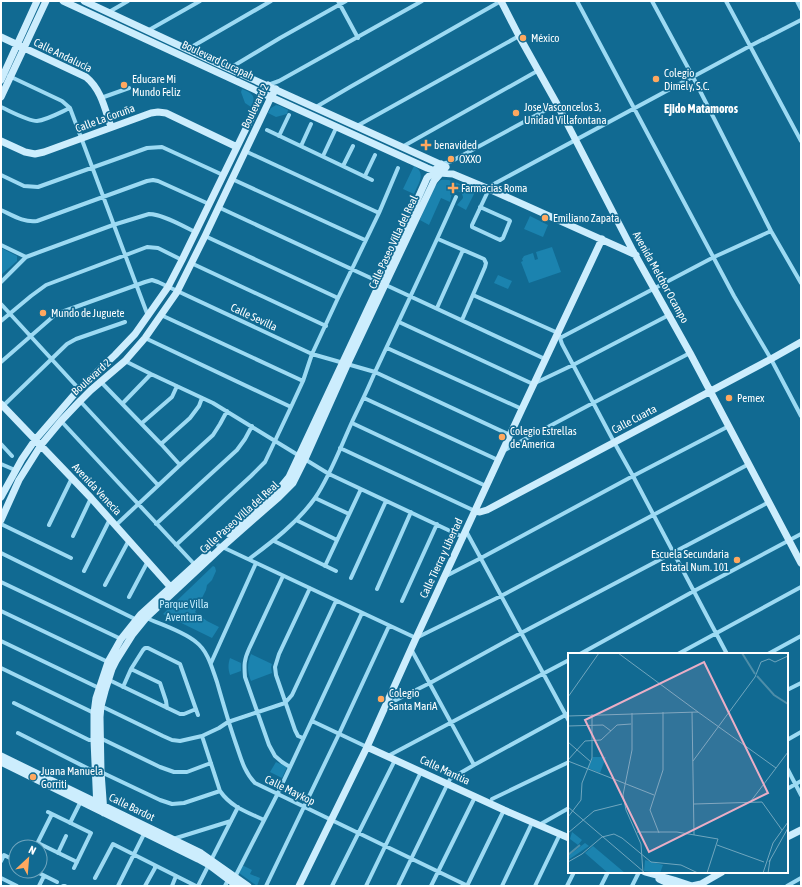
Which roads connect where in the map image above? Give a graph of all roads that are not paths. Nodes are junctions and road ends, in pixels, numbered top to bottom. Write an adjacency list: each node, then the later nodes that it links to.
1 (37, 1): 25 (street)
2 (46, 1): 25 (street)
3 (63, 1): 19 (street, Boulevard Cucapah)
4 (84, 1): 17 (street, Boulevard Cucapah)
5 (128, 1): 17 (street)
6 (200, 1): 21 (street)
7 (271, 1): 27 (street)
8 (346, 1): 15 (street)
9 (422, 1): 24 (street)
10 (501, 1): 22 (street, Avenida Melchor Ocampo); 44 (street)
11 (576, 1): 46 (street)
12 (652, 1): 33 (street)
13 (726, 1): 26 (street)
14 (796, 1): 16 (street)
15 (339, 3): 24 (street); 30 (street)
16 (801, 9)
17 (109, 12): 20 (street, Boulevard Cucapah)
18 (801, 20): 26 (street)
19 (116, 25): 20 (street); 28 (street, Boulevard Cucapah)
20 (140, 26): 21 (street, Boulevard Cucapah)
21 (149, 30): 27 (street, Boulevard Cucapah)
22 (519, 36): 31 (street, Avenida Melchor Ocampo); 50 (street)
23 (1, 37): 25 (street, Calle Andalucía)
24 (358, 38): 34 (street)
25 (20, 46): 32 (street); 41 (street, Calle Andalucía)
26 (750, 46): 33 (street); 57 (street)
27 (188, 49): 29 (street, Boulevard Cucapah)
28 (189, 60): 29 (street); 38 (street, Boulevard Cucapah)
29 (219, 64): 30 (street, Boulevard Cucapah)
30 (230, 68): 35 (street, Boulevard Cucapah)
31 (539, 70): 42 (street, Avenida Melchor Ocampo); 61 (street)
32 (4, 76): 39 (street); 45 (street)
33 (693, 77): 46 (street); 85 (street)
34 (279, 81): 35 (street, Boulevard 2); 37 (street, Boulevard 2)
35 (268, 85): 37 (street, Boulevard Cucapah); 38 (street, Boulevard 2)
36 (129, 88): 41 (street)
37 (276, 89): 40 (street, Boulevard 2); 44 (street, Boulevard Cucapah)
38 (262, 93): 40 (street, Boulevard Cucapah); 60 (street, Boulevard 2)
39 (1, 96)
40 (271, 97): 49 (street, Boulevard Cucapah); 62 (street, Boulevard 2)
41 (101, 98): 51 (street, Calle Andalucía)
42 (557, 104): 55 (street, Avenida Melchor Ocampo); 65 (street)
43 (1, 107): 45 (street)
44 (316, 107): 50 (street, Boulevard Cucapah)
45 (70, 108): 54 (street)
46 (634, 108): 55 (street); 96 (street)
47 (290, 115): 53 (street)
48 (311, 124): 58 (street)
49 (337, 126): 64 (street); 69 (street, Boulevard Cucapah)
50 (357, 126): 61 (street, Boulevard Cucapah)
51 (111, 127): 54 (street, Calle La Coruña); 60 (street, Calle La Coruña)
52 (267, 130): 53 (street)
53 (279, 136): 58 (street)
54 (82, 138): 56 (street, Calle La Coruña); 67 (street)
55 (576, 140): 76 (street); 93 (street, Avenida Melchor Ocampo)
56 (1, 141)
57 (801, 142)
58 (301, 146): 64 (street)
59 (353, 146): 66 (street)
60 (237, 147): 72 (street, Boulevard 2)
61 (402, 147): 65 (street, Boulevard Cucapah)
62 (245, 151): 74 (street, Boulevard 2); 83 (street)
63 (375, 155): 73 (street)
64 (322, 156): 66 (street)
65 (446, 164): 69 (street, Calle Paseo Villa del Real); 70 (street, Boulevard Cucapah)
66 (343, 166): 73 (street)
67 (92, 167): 71 (street); 72 (street); 77 (street)
68 (398, 168): 83 (street)
69 (437, 172): 70 (street, Boulevard Cucapah); 102 (street, Calle Paseo Villa del Real)
70 (453, 174): 76 (street, Boulevard Cucapah)
71 (1, 176)
72 (223, 176): 79 (street, Boulevard 2)
73 (365, 176): 75 (street)
74 (232, 179): 80 (street, Boulevard 2); 90 (street)
75 (372, 180)
76 (489, 189): 81 (street); 89 (street, Boulevard Cucapah)
77 (103, 196): 79 (street); 82 (street); 84 (street)
78 (456, 196): 88 (street)
79 (209, 204): 86 (street, Boulevard 2)
80 (218, 207): 87 (street, Boulevard 2); 99 (street)
81 (480, 207): 81 (street)
82 (1, 210)
83 (379, 213): 90 (street)
84 (114, 225): 86 (street); 94 (street); 95 (street)
85 (771, 231): 96 (street); 101 (street)
86 (195, 232): 97 (street, Boulevard 2)
87 (205, 236): 98 (street, Boulevard 2); 109 (street)
88 (438, 238): 92 (street); 108 (street)
89 (602, 239): 93 (street, Boulevard Cucapah); 121 (street, Calle Tierra y Libertad)
90 (365, 240): 99 (street)
91 (1, 246): 95 (street)
92 (463, 250): 107 (street); 111 (street)
93 (636, 255): 105 (street, Avenida Melchor Ocampo)
94 (125, 256): 97 (street); 103 (street); 112 (street)
95 (26, 257): 100 (street)
96 (714, 257): 105 (street); 130 (street)
97 (182, 260): 104 (street, Boulevard 2)
98 (191, 263): 106 (street, Boulevard 2); 120 (street)
99 (352, 270): 102 (street); 109 (street)
100 (1, 282)
101 (801, 283)
102 (383, 284): 108 (street); 133 (street, Calle Paseo Villa del Real)
103 (136, 285): 104 (street, Calle Sevilla); 115 (street); 122 (street, Calle Sevilla)
104 (168, 287): 106 (street, Calle Sevilla); 115 (street, Boulevard 2)
105 (655, 288): 114 (street, Avenida Melchor Ocampo); 121 (street)
106 (177, 292): 113 (street, Boulevard 2); 127 (street, Calle Sevilla)
107 (473, 295): 116 (street); 121 (street)
108 (411, 296): 111 (street); 119 (street)
109 (338, 298): 120 (street)
110 (1, 304): 112 (street)
111 (437, 308): 116 (street)
112 (9, 314): 117 (street); 122 (street)
113 (161, 315): 123 (street, Boulevard 2); 137 (street)
114 (669, 315): 126 (street, Avenida Melchor Ocampo); 134 (street)
115 (148, 316): 141 (street, Boulevard 2)
116 (462, 320): 129 (street)
117 (1, 321)
118 (125, 322): 128 (street)
119 (399, 322): 125 (street); 139 (street)
120 (326, 326): 127 (street)
121 (559, 335): 129 (street, Calle Tierra y Libertad); 134 (street)
122 (31, 336): 128 (street); 132 (street, Calle Sevilla)
123 (145, 338): 131 (street, Boulevard 2); 149 (street)
124 (801, 342): 130 (street, Calle Cuarta)
125 (387, 348): 135 (street); 150 (street)
126 (690, 353): 142 (street, Avenida Melchor Ocampo); 146 (street)
127 (312, 354): 133 (street, Calle Sevilla); 137 (street)
128 (52, 359): 141 (street); 148 (street)
129 (545, 359): 139 (street, Calle Tierra y Libertad)
130 (771, 359): 142 (street, Calle Cuarta); 152 (street)
131 (124, 361): 136 (street); 138 (street, Boulevard 2)
132 (1, 362)
133 (345, 364): 135 (street, Calle Sevilla); 168 (street, Calle Paseo Villa del Real)
134 (573, 365): 139 (street); 146 (street)
135 (375, 372): 144 (street); 158 (street, Calle Sevilla)
136 (151, 374): 140 (street); 147 (street)
137 (303, 381): 149 (street)
138 (101, 382): 145 (street, Boulevard 2); 147 (street)
139 (533, 384): 150 (street, Calle Tierra y Libertad)
140 (177, 386): 143 (street); 154 (street)
141 (79, 389): 159 (street, Boulevard 2)
142 (710, 391): 157 (street, Avenida Melchor Ocampo); 161 (street, Calle Cuarta)
143 (202, 398): 151 (street); 163 (street)
144 (364, 398): 155 (street); 169 (street)
145 (80, 401): 153 (street, Boulevard 2); 177 (street)
146 (593, 402): 161 (street); 166 (street)
147 (123, 403): 154 (street)
148 (2, 405): 159 (street, Avenida Venecia)
149 (291, 407): 160 (street)
150 (522, 409): 158 (street, Calle Tierra y Libertad)
151 (227, 411): 156 (street); 172 (street)
152 (801, 416)
153 (61, 421): 164 (street, Boulevard 2); 185 (street)
154 (142, 423): 163 (street)
155 (352, 423): 165 (street); 178 (street)
156 (252, 426): 160 (street); 194 (street)
157 (729, 426): 171 (street, Avenida Melchor Ocampo); 175 (street)
158 (510, 435): 166 (street, Calle Tierra y Libertad)
159 (35, 440): 164 (street, Avenida Venecia); 173 (street, Boulevard 2)
160 (276, 441): 168 (street); 205 (street)
161 (614, 442): 175 (street); 186 (street, Calle Cuarta)
162 (1, 444): 167 (street)
163 (161, 444): 172 (street)
164 (40, 445): 176 (street, Avenida Venecia); 191 (street, Boulevard 2)
165 (340, 448): 174 (street); 186 (street)
166 (502, 452): 169 (street, Calle Tierra y Libertad)
167 (12, 456)
168 (302, 457): 174 (street); 206 (street, Calle Paseo Villa del Real)
169 (498, 460): 178 (street, Calle Tierra y Libertad)
170 (1, 464): 173 (street)
171 (749, 464): 184 (street, Avenida Melchor Ocampo); 189 (street)
172 (180, 465): 177 (street)
173 (15, 470): 180 (street, Boulevard 2)
174 (329, 474): 179 (street); 182 (street)
175 (633, 476): 189 (street); 210 (street)
176 (72, 478): 181 (street, Avenida Venecia); 196 (street)
177 (158, 485): 185 (street)
178 (486, 486): 186 (street, Calle Tierra y Libertad)
179 (361, 489): 183 (street); 188 (street)
180 (1, 497)
181 (91, 498): 190 (street, Avenida Venecia); 200 (street)
182 (315, 498): 188 (street); 192 (street)
183 (386, 501): 187 (street); 221 (street)
184 (769, 502): 203 (street, Avenida Melchor Ocampo); 208 (street)
185 (138, 504): 194 (street); 197 (street)
186 (475, 511): 198 (street, Calle Tierra y Libertad)
187 (411, 512): 195 (street); 226 (street)
188 (349, 514): 202 (street)
189 (653, 514): 208 (street); 229 (street)
190 (110, 519): 197 (street, Avenida Venecia); 217 (street)
191 (1, 520)
192 (296, 520): 202 (street); 204 (street)
193 (1, 524): 209 (street)
194 (156, 524): 205 (street)
195 (437, 524): 198 (street); 232 (street)
196 (49, 525)
197 (116, 525): 201 (street, Avenida Venecia)
198 (465, 534): 210 (street); 220 (street, Calle Tierra y Libertad)
199 (801, 534): 203 (street)
200 (73, 536)
201 (129, 540): 212 (street, Avenida Venecia); 223 (street)
202 (337, 540): 215 (street)
203 (789, 540): 214 (street, Avenida Melchor Ocampo); 228 (street)
204 (274, 541): 211 (street); 215 (street)
205 (176, 545): 216 (street)
206 (220, 546): 211 (street); 216 (street, Calle Paseo Villa del Real)
207 (1, 553): 235 (street, Calle Maykop)
208 (673, 553): 228 (street); 237 (street)
209 (71, 558)
210 (481, 558): 220 (street); 229 (street)
211 (249, 559): 213 (street)
212 (148, 561): 227 (street, Avenida Venecia); 230 (street)
213 (256, 563): 219 (street); 250 (street)
214 (801, 563)
215 (325, 566): 218 (street)
216 (197, 567): 227 (street, Calle Paseo Villa del Real)
217 (84, 571)
218 (336, 571)
219 (283, 576): 225 (street); 266 (street)
220 (445, 576): 240 (street, Calle Tierra y Libertad)
221 (351, 578)
222 (1, 582): 241 (street)
223 (105, 585)
224 (801, 587): 238 (street)
225 (310, 588): 231 (street); 261 (street)
226 (377, 589)
227 (173, 590): 235 (street, Calle Paseo Villa del Real)
228 (694, 591): 238 (street); 244 (street)
229 (501, 596): 237 (street); 240 (street)
230 (129, 597)
231 (336, 601): 234 (street); 261 (street)
232 (402, 601)
233 (1, 611): 249 (street)
234 (362, 613): 236 (street); 270 (street)
235 (142, 618): 241 (street, Calle Paseo Villa del Real); 250 (street, Calle Maykop); 254 (street, Calle Paseo Villa del Real)
236 (389, 626): 240 (street); 275 (street)
237 (522, 634): 253 (street); 256 (street)
238 (716, 634): 245 (street); 246 (street)
239 (801, 636): 247 (street)
240 (416, 638): 243 (street, Calle Tierra y Libertad)
241 (121, 640): 249 (street, Calle Paseo Villa del Real)
242 (1, 641): 258 (street)
243 (411, 648): 256 (street); 262 (street, Calle Tierra y Libertad)
244 (582, 653)
245 (680, 653)
246 (726, 653)
247 (770, 653)
248 (568, 661): 253 (street)
249 (108, 662): 254 (street, Calle Paseo Villa del Real)
250 (211, 663): 271 (street, Calle Maykop)
251 (1, 668): 267 (street)
252 (131, 669): 257 (street); 264 (street); 265 (street)
253 (544, 674): 268 (street); 272 (street)
254 (106, 678): 257 (street); 258 (street, Calle Paseo Villa del Real); 263 (street, Calle Paseo Villa del Real)
255 (801, 682): 259 (street)
256 (430, 683): 262 (street); 272 (street)
257 (123, 686): 264 (street)
258 (99, 688): 267 (street, Calle Paseo Villa del Real)
259 (788, 689)
260 (14, 703): 278 (street)
261 (285, 703): 266 (street); 277 (street)
262 (386, 705): 280 (street, Calle Tierra y Libertad)
263 (101, 706): 276 (street); 278 (street, Calle Paseo Villa del Real)
264 (167, 708): 265 (street)
265 (196, 709): 269 (street)
266 (258, 712): 271 (street); 288 (street)
267 (94, 713): 278 (street, Calle Paseo Villa del Real)
268 (567, 714): 287 (street)
269 (198, 715)
270 (312, 721): 275 (street, Calle Mantúa); 277 (street)
271 (228, 722): 276 (street); 297 (street, Calle Maykop)
272 (451, 723): 282 (street); 287 (street)
273 (801, 732): 279 (street)
274 (18, 733): 290 (street)
275 (339, 734): 280 (street, Calle Mantúa); 302 (street)
276 (202, 736): 286 (street)
277 (303, 738): 288 (street)
278 (97, 739): 286 (street); 290 (street, Calle Paseo Villa del Real)
279 (788, 739)
280 (367, 747): 282 (street, Calle Mantúa); 307 (street, Calle Tierra y Libertad)
281 (1, 756): 303 (street, Calle Bardot)
282 (388, 756): 283 (street, Calle Mantúa)
283 (395, 760): 291 (street, Calle Mantúa); 314 (street)
284 (1, 762): 301 (street, Calle Bardot)
285 (568, 762): 300 (street)
286 (211, 764): 296 (street)
287 (474, 765): 293 (street)
288 (290, 767): 297 (street)
289 (788, 770): 294 (street)
290 (98, 772): 296 (street); 303 (street, Calle Paseo Villa del Real)
291 (421, 772): 293 (street, Calle Mantúa); 321 (street)
292 (801, 781): 294 (street)
293 (448, 784): 299 (street, Calle Mantúa); 326 (street)
294 (795, 784): 295 (street); 298 (street)
295 (788, 788)
296 (220, 791): 304 (street)
297 (278, 793): 302 (street, Calle Maykop); 308 (street)
298 (801, 794)
299 (475, 796): 306 (street, Calle Mantúa); 332 (street)
300 (492, 799)
301 (81, 801): 303 (street, Calle Bardot); 310 (street)
302 (304, 806): 307 (street, Calle Maykop); 354 (street)
303 (101, 807): 312 (street, Calle Bardot)
304 (238, 807): 308 (street); 309 (street)
305 (568, 808): 311 (street)
306 (504, 810): 311 (street, Calle Mantúa); 360 (street)
307 (331, 819): 314 (street, Calle Maykop); 355 (street, Calle Tierra y Libertad)
308 (264, 820): 344 (street)
309 (231, 821): 320 (street); 329 (street)
310 (70, 823): 319 (street); 328 (street)
311 (536, 824): 315 (street, Calle Mantúa); 361 (street)
312 (146, 829): 320 (street, Calle Bardot); 324 (street); 329 (street, Calle Bardot)
313 (801, 830): 317 (street)
314 (358, 833): 321 (street, Calle Maykop); 356 (street)
315 (560, 834): 318 (street, Calle Mantúa); 362 (street)
316 (66, 836): 323 (street)
317 (788, 836)
318 (568, 838)
319 (39, 839)
320 (172, 839): 329 (street, Calle Bardot)
321 (385, 846): 326 (street, Calle Maykop); 357 (street)
322 (48, 849): 323 (street)
323 (58, 853): 328 (street)
324 (134, 855): 330 (street); 342 (street); 348 (street)
325 (8, 857): 327 (street)
326 (412, 859): 332 (street, Calle Maykop); 358 (street)
327 (1, 861)
328 (77, 862): 331 (street)
329 (210, 862): 344 (street, Calle Bardot); 351 (street)
330 (155, 866): 339 (street); 349 (street)
331 (74, 868)
332 (438, 872): 359 (street); 360 (street, Calle Maykop)
333 (574, 873): 363 (street)
334 (608, 873): 364 (street)
335 (638, 873): 365 (street)
336 (646, 873): 346 (street)
337 (648, 873): 338 (street)
338 (720, 873)
339 (176, 876): 350 (street); 351 (street)
340 (1, 878): 347 (street)
341 (48, 878): 345 (street)
342 (94, 878)
343 (801, 878): 367 (street)
344 (230, 881): 352 (street, Calle Bardot); 353 (street, Calle Bardot)
345 (57, 882)
346 (665, 884): 366 (street)
347 (17, 886)
348 (118, 886)
349 (145, 886)
350 (172, 886)
351 (197, 886)
352 (237, 886)
353 (248, 886)
354 (266, 886)
355 (299, 886)
356 (332, 886)
357 (366, 886)
358 (398, 886)
359 (431, 886)
360 (467, 886)
361 (502, 886)
362 (535, 886)
363 (567, 886)
364 (601, 886)
365 (632, 886)
366 (674, 886)
367 (787, 886)

